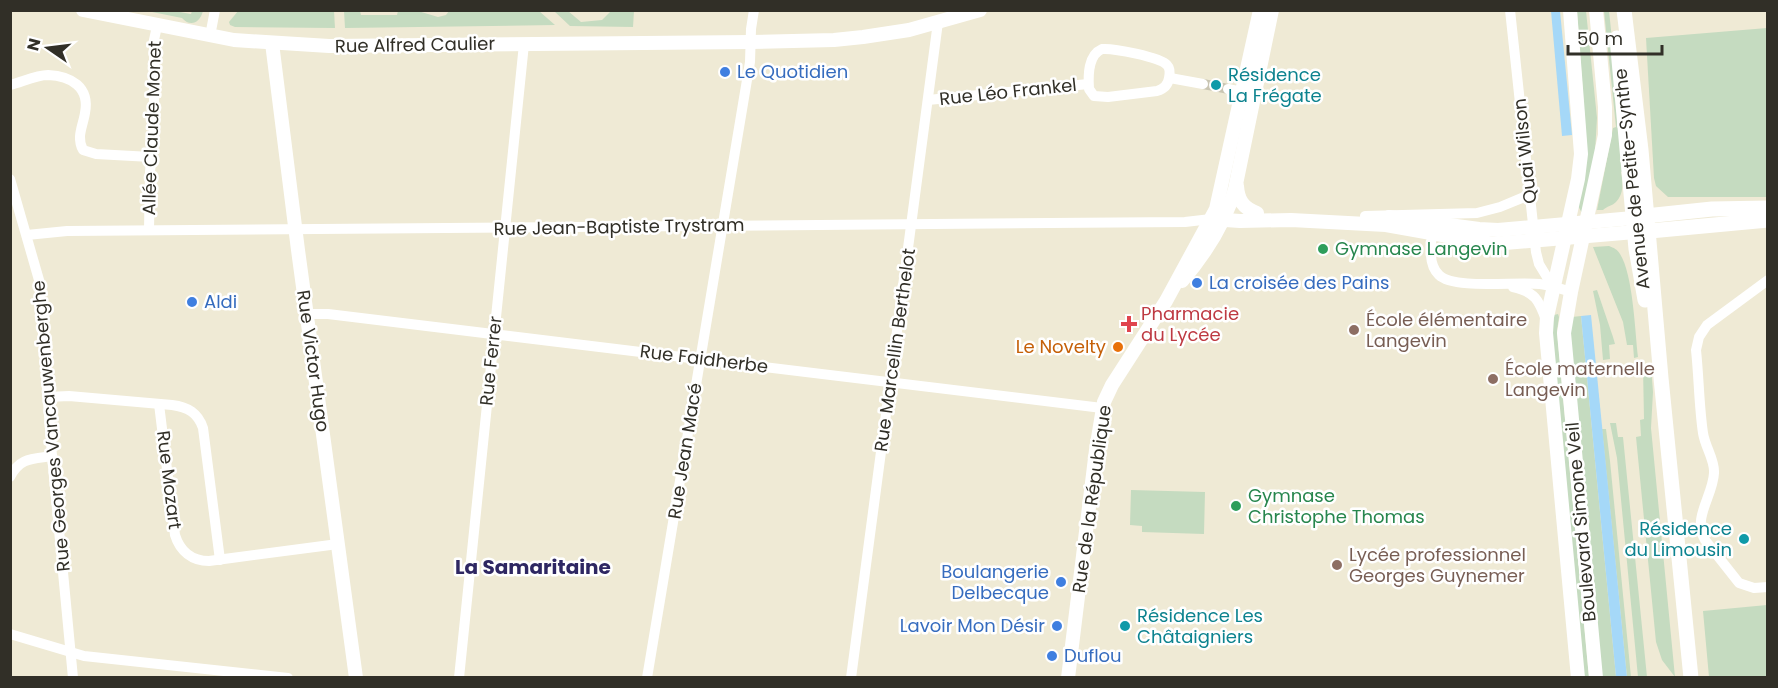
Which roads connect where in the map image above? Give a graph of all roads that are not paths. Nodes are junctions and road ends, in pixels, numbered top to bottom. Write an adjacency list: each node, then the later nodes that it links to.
1 (83, 10): 14 (street, Rue Alfred Caulier)
2 (215, 10): 15 (street)
3 (754, 10): 16 (street, Rue Jean Macé)
4 (980, 10): 12 (street, Rue Alfred Caulier)
5 (1260, 10): 31 (street, Rue de la République)
6 (1272, 10): 26 (street, Rue de la République)
7 (1510, 10): 27 (street, Quai Wilson)
8 (1570, 10): 44 (street, Boulevard Simone Veil)
9 (1596, 10): 45 (street, Boulevard Simone Veil)
10 (1614, 10): 34 (main road, Avenue de Petite-Synthe)
11 (1624, 10): 34 (main road, Avenue de Petite-Synthe)
12 (961, 14): 13 (street, Rue Alfred Caulier)
13 (938, 22): 16 (street, Rue Alfred Caulier); 23 (street, Rue Marcellin Berthelot)
14 (157, 26): 15 (street, Rue Alfred Caulier); 24 (street, Allée Claude Monet)
15 (210, 36): 17 (street, Rue Alfred Caulier)
16 (751, 42): 18 (street, Rue Alfred Caulier); 35 (street, Rue Jean Macé)
17 (272, 43): 18 (street, Rue Alfred Caulier); 39 (street, Rue Victor Hugo)
18 (524, 44): 36 (street, Rue Ferrer)
19 (1170, 78): 20 (street, Rue Léo Frankel); 20 (street, Rue Léo Frankel); 21 (street)
20 (1089, 84): 23 (street, Rue Léo Frankel)
21 (1203, 84)
22 (10, 85): 24 (street)
23 (928, 100): 33 (street, Rue Marcellin Berthelot)
24 (151, 157): 38 (street, Allée Claude Monet)
25 (10, 178): 40 (street, Rue Georges Vancauwenberghe)
26 (1236, 184): 29 (street); 31 (street, Rue de la République)
27 (1529, 195): 30 (street, Rue Jean-Baptiste Trystram); 44 (street, Quai Wilson)
28 (1767, 207): 34 (main road)
29 (1257, 213): 30 (street, Rue Jean-Baptiste Trystram); 31 (street, Rue Jean-Baptiste Trystram)
30 (1365, 216): 37 (street, Rue Jean-Baptiste Trystram)
31 (1220, 218): 33 (street, Rue Jean-Baptiste Trystram); 37 (street, Rue Jean-Baptiste Trystram); 54 (street, Rue de la République)
32 (1767, 220): 34 (main road)
33 (912, 224): 35 (street, Rue Jean-Baptiste Trystram); 51 (street, Rue Marcellin Berthelot)
34 (1640, 224): 41 (street); 41 (street); 50 (main road, Avenue de Petite-Synthe)
35 (722, 226): 36 (street, Rue Jean-Baptiste Trystram); 49 (street, Rue Jean Macé)
36 (505, 228): 39 (street, Rue Jean-Baptiste Trystram); 48 (street, Rue Ferrer)
37 (1433, 228): 41 (street, Rue Jean-Baptiste Trystram); 43 (street)
38 (149, 230): 39 (street, Rue Jean-Baptiste Trystram); 40 (street, Rue Jean-Baptiste Trystram)
39 (295, 230): 46 (street, Rue Victor Hugo)
40 (27, 235): 52 (street, Rue Georges Vancauwenberghe)
41 (1520, 236)
42 (1767, 280): 59 (street)
43 (1504, 285): 44 (street); 47 (street)
44 (1554, 287): 45 (street); 47 (street, Boulevard Simone Veil)
45 (1571, 292): 71 (street, Boulevard Simone Veil)
46 (306, 314): 48 (street, Rue Faidherbe); 57 (street, Rue Victor Hugo)
47 (1546, 322): 70 (street, Boulevard Simone Veil)
48 (494, 334): 49 (street, Rue Faidherbe); 66 (street, Rue Ferrer)
49 (700, 358): 51 (street, Rue Faidherbe); 67 (street, Rue Jean Macé)
50 (1661, 378): 72 (main road, Avenue de Petite-Synthe); 73 (main road, Avenue de Petite-Synthe)
51 (891, 382): 54 (street, Rue Faidherbe); 68 (street, Rue Marcellin Berthelot)
52 (48, 398): 53 (street, Rue Mozart); 55 (street, Rue Georges Vancauwenberghe)
53 (159, 404): 58 (street, Rue Mozart); 58 (street, Rue Mozart)
54 (1102, 408): 69 (street, Rue de la République)
55 (52, 456): 56 (street); 61 (street, Rue Georges Vancauwenberghe)
56 (10, 477)
57 (338, 544): 58 (street, Rue Mozart); 65 (street, Rue Victor Hugo)
58 (220, 560)
59 (1767, 587)
60 (10, 634): 61 (street)
61 (71, 654): 62 (street); 63 (street, Rue Georges Vancauwenberghe)
62 (254, 676): 64 (street)
63 (73, 678)
64 (288, 678)
65 (356, 678)
66 (459, 678)
67 (647, 678)
68 (851, 678)
69 (1068, 678)
70 (1578, 678)
71 (1596, 678)
72 (1682, 678)
73 (1691, 678)

